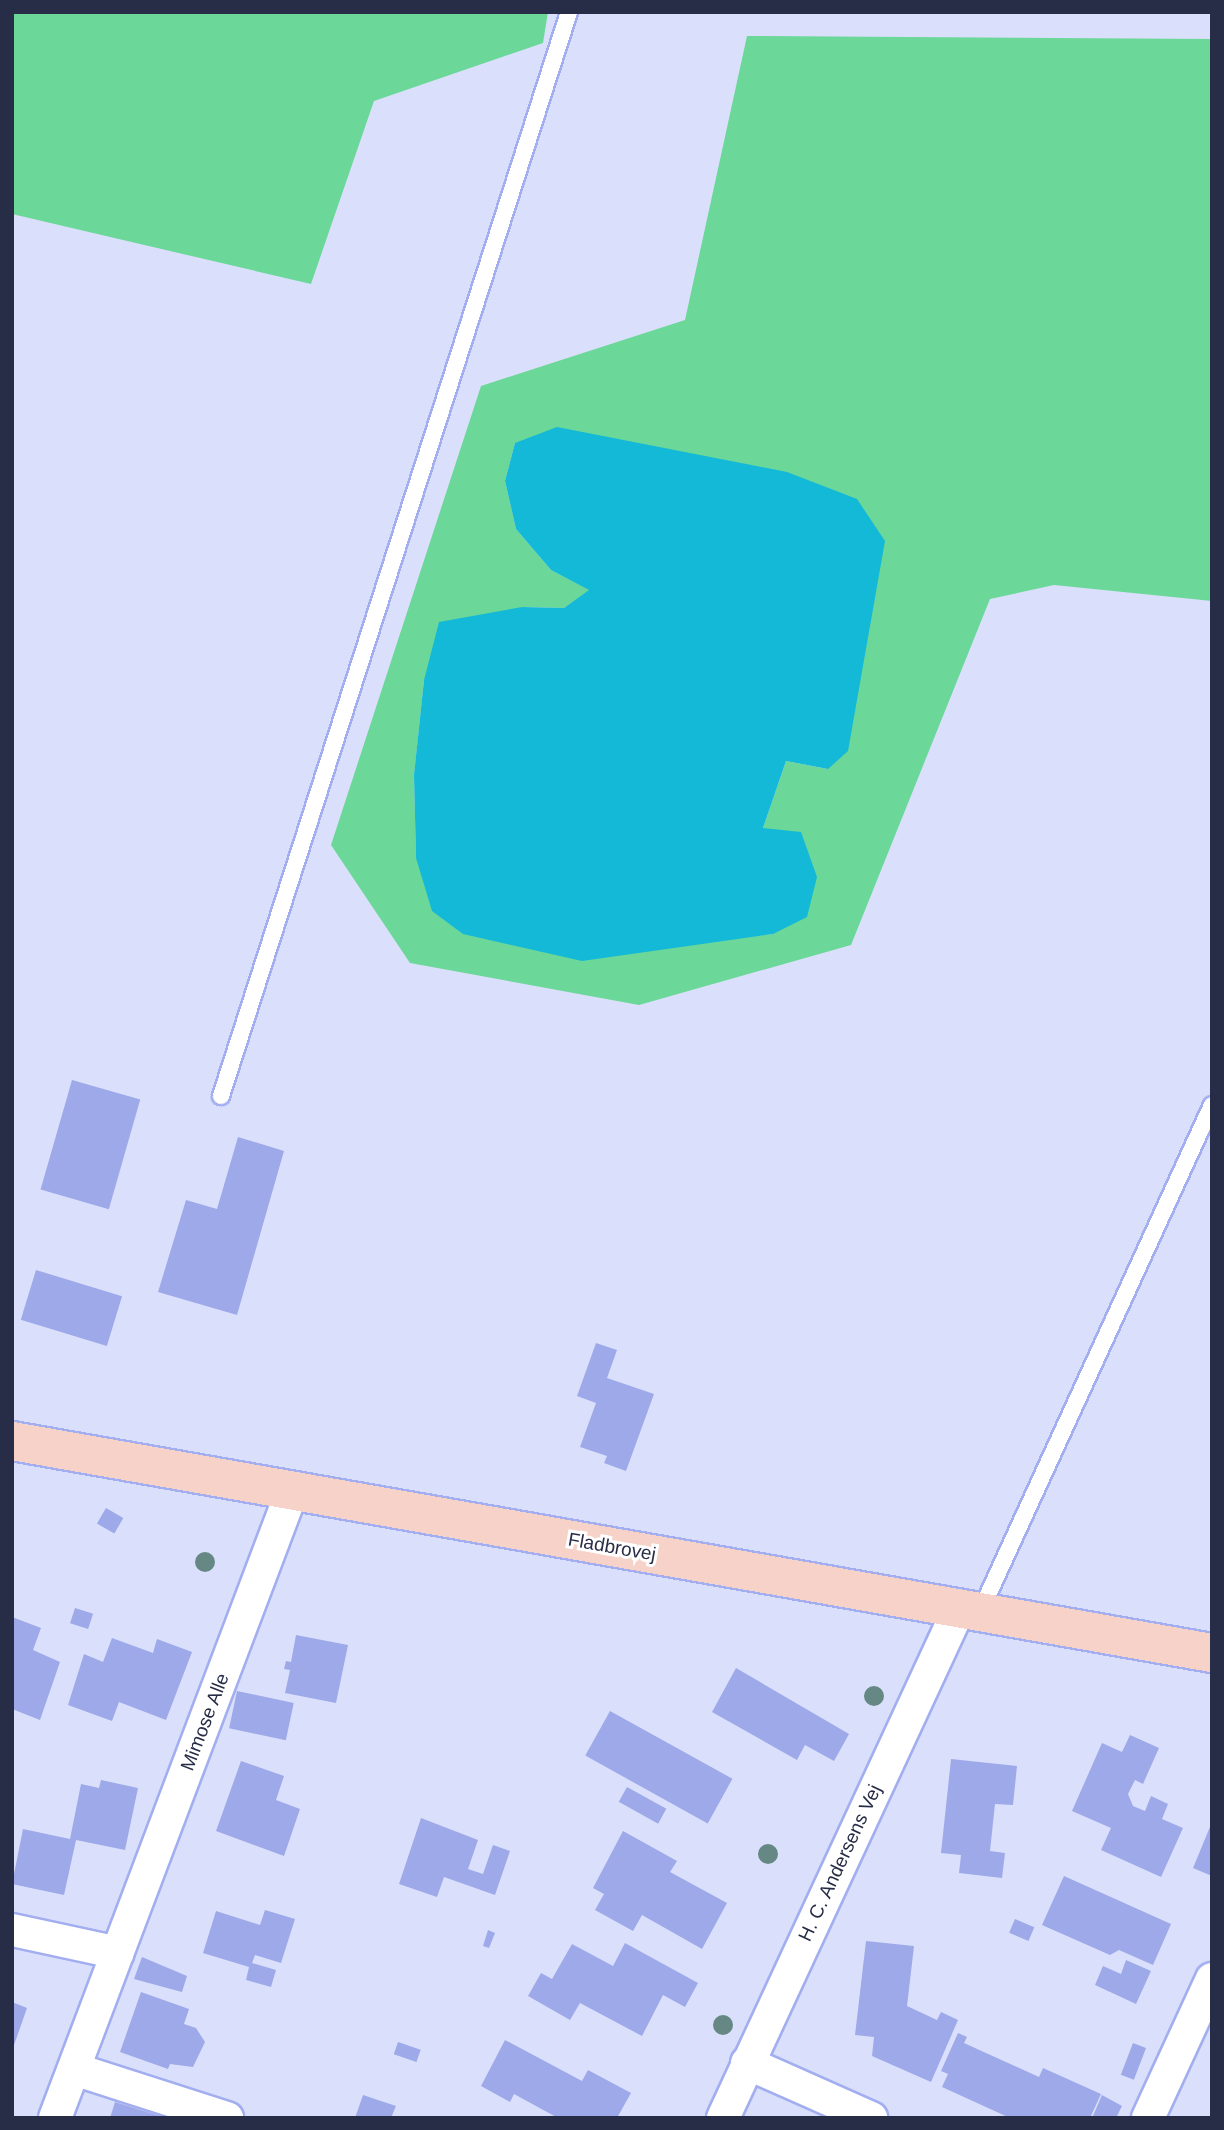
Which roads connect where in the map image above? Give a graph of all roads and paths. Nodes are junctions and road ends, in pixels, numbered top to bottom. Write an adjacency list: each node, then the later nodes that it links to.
1 (569, 12): 2 (lane)
2 (221, 1096)
3 (1212, 1105): 6 (lane)
4 (12, 1441): 5 (main road, Fladbrovej)
5 (292, 1491): 6 (main road, Fladbrovej); 9 (street, Mimose Alle)
6 (970, 1609): 7 (main road, Fladbrovej); 11 (street, H. C. Andersens Vej)
7 (1212, 1653)
8 (12, 1930): 9 (street)
9 (118, 1953): 12 (street, Mimose Alle)
10 (1212, 1979): 17 (street)
11 (747, 2063): 15 (street, H. C. Andersens Vej); 16 (street)
12 (74, 2069): 13 (street, Mimose Alle); 14 (street)
13 (55, 2118)
14 (227, 2118)
15 (723, 2118)
16 (871, 2118)
17 (1148, 2118)

